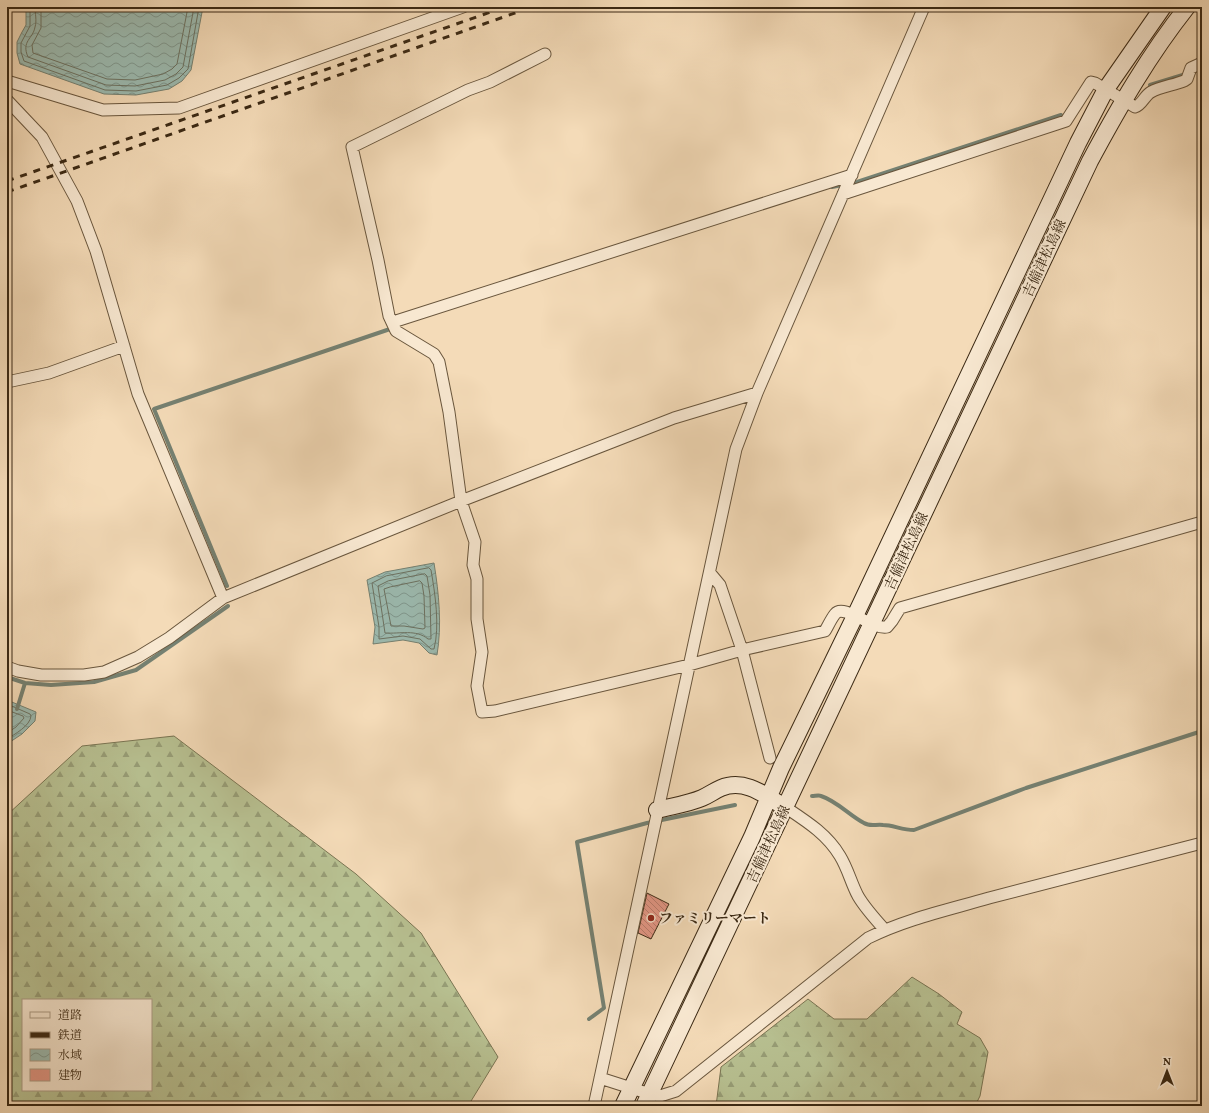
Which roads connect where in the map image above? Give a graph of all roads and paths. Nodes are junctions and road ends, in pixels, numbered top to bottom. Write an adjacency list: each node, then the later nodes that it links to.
1 (463, 7): 7 (street)
2 (924, 7): 11 (street)
3 (1163, 7): 8 (main road, 吉備津松島線)
4 (1187, 7): 10 (main road, 吉備津松島線)
5 (545, 54): 12 (street)
6 (1202, 63): 10 (street)
7 (7, 81)
8 (1106, 90): 10 (street); 11 (street); 20 (main road, 吉備津松島線)
9 (7, 100): 13 (street)
10 (1123, 100): 21 (main road, 吉備津松島線)
11 (848, 184): 12 (street); 15 (street)
12 (394, 326): 16 (street)
13 (124, 346): 14 (street); 19 (street)
14 (7, 382)
15 (757, 393): 16 (street); 18 (street)
16 (461, 501): 19 (street); 23 (street)
17 (1202, 522): 21 (street)
18 (710, 573): 22 (street); 23 (street)
19 (224, 598): 24 (street)
20 (855, 616): 21 (street); 22 (street); 26 (main road, 吉備津松島線)
21 (871, 625): 27 (main road, 吉備津松島線)
22 (742, 650): 23 (street); 25 (street)
23 (689, 665): 28 (street)
24 (7, 667)
25 (770, 758)
26 (769, 797): 27 (main road); 28 (main road); 32 (main road, 吉備津松島線)
27 (785, 807): 30 (street); 33 (main road, 吉備津松島線)
28 (655, 817): 31 (street)
29 (1202, 843): 30 (street)
30 (885, 930): 33 (street)
31 (600, 1078): 32 (street); 34 (street)
32 (632, 1088): 33 (street); 35 (main road, 吉備津松島線)
33 (647, 1100)
34 (594, 1106)
35 (623, 1106)

